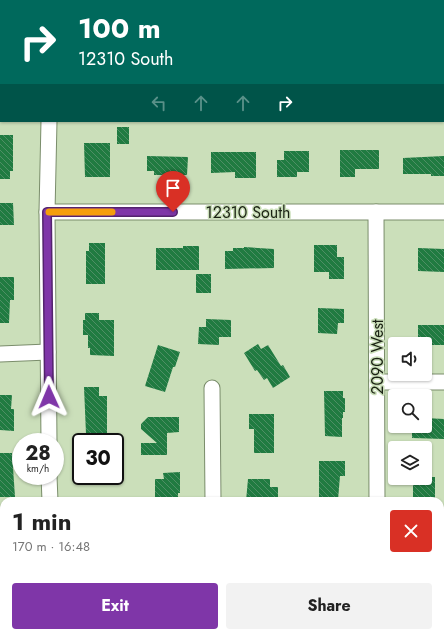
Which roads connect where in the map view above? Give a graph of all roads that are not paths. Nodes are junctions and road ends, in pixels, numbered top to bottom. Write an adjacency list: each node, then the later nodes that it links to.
1 (49, 122): 2 (street)
2 (47, 212): 3 (street, 12310 South); 5 (street)
3 (376, 212): 4 (street, 12310 South); 7 (street, 2090 West)
4 (444, 212)
5 (48, 352): 6 (street); 10 (street)
6 (0, 354)
7 (377, 382): 8 (street); 14 (street, 2090 West)
8 (444, 382)
9 (212, 388): 13 (street)
10 (49, 433)
11 (49, 485): 12 (street)
12 (50, 497)
13 (213, 497)
14 (377, 497)

